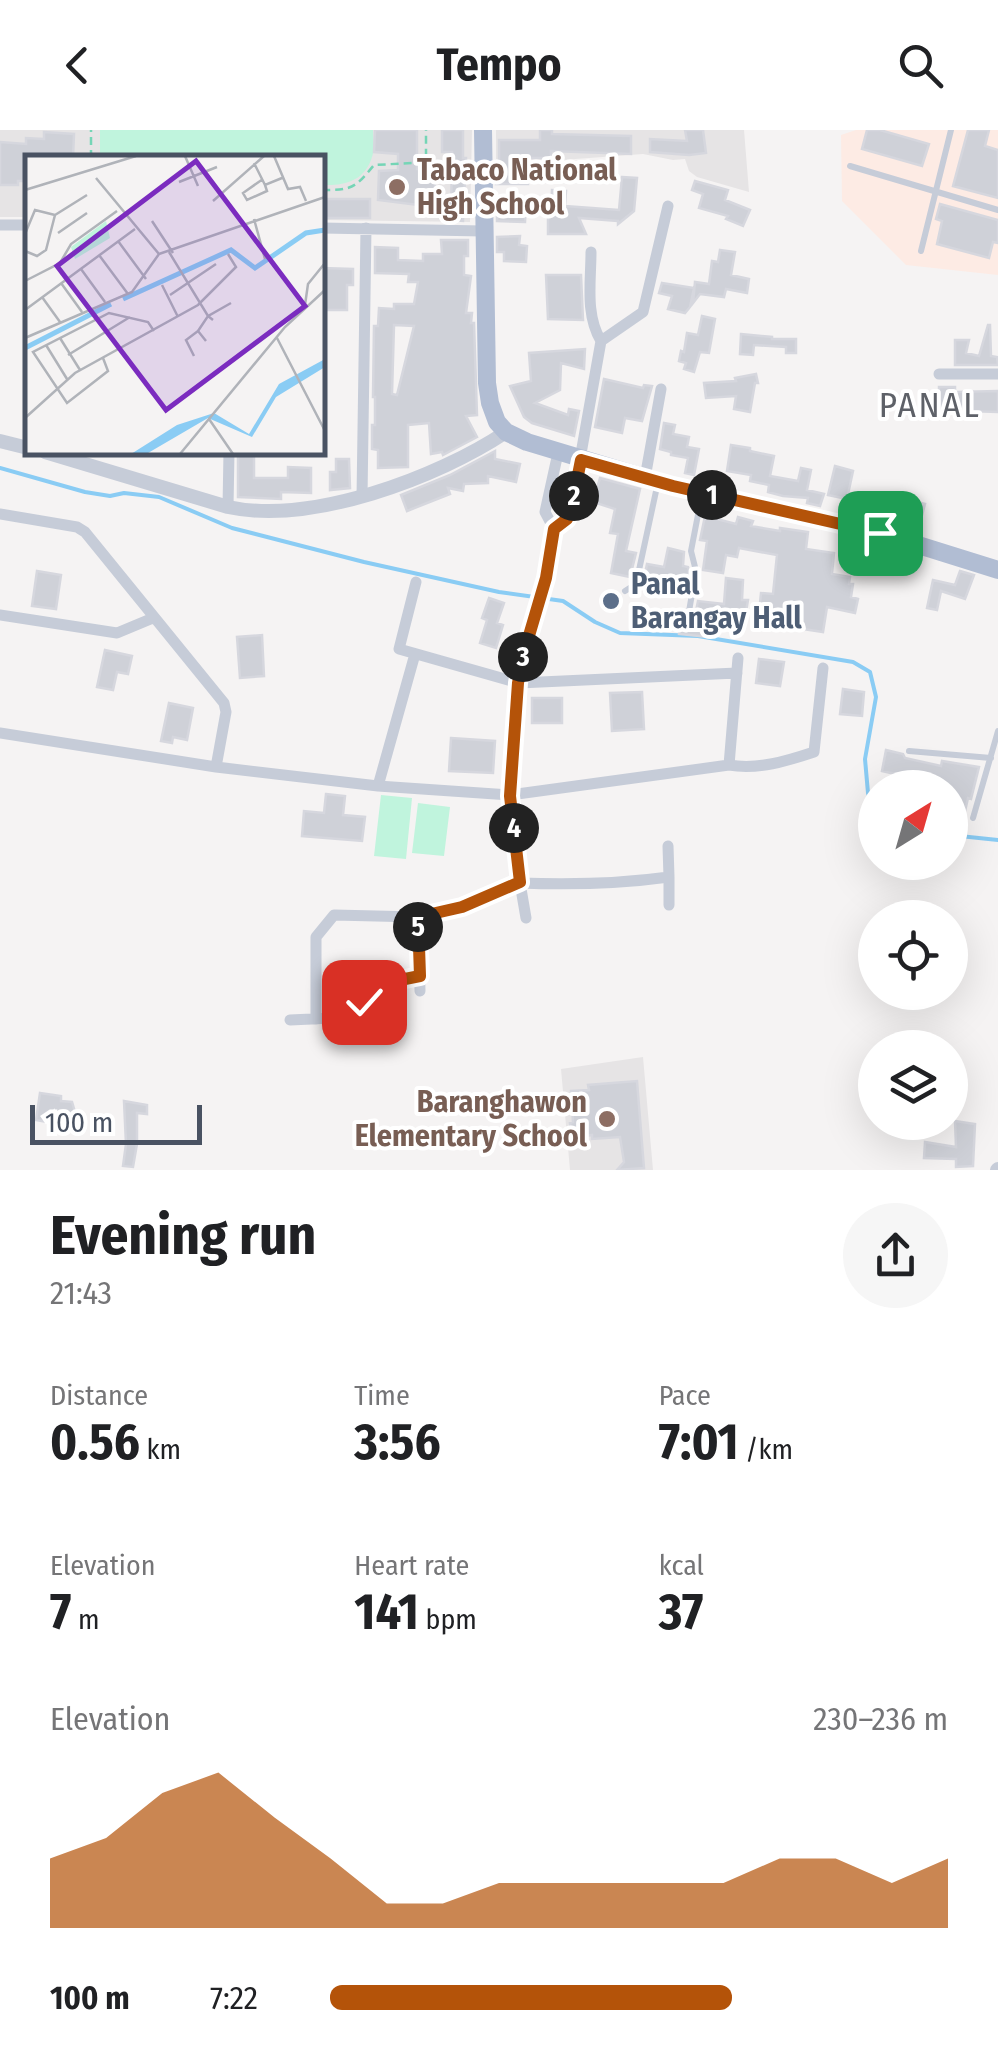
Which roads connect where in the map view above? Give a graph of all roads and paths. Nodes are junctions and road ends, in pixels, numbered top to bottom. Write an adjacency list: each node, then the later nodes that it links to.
1 (92, 130): 5 (path)
2 (426, 130): 7 (path)
3 (483, 130): 13 (main road)
4 (951, 130): 8 (lane)
5 (91, 155)
6 (850, 166): 8 (lane)
7 (325, 190)
8 (934, 191): 10 (lane); 14 (lane)
9 (668, 206): 16 (street)
10 (998, 210)
11 (325, 228): 12 (street)
12 (366, 228): 13 (street); 30 (street)
13 (483, 231): 20 (main road)
14 (921, 251)
15 (591, 252): 16 (street)
16 (602, 341): 27 (street)
17 (939, 374): 18 (street)
18 (998, 374)
19 (662, 389): 28 (street)
20 (506, 432): 23 (main road); 30 (street)
21 (0, 440): 22 (street)
22 (25, 447)
23 (558, 453): 27 (main road); 33 (street)
24 (65, 455): 26 (street)
25 (228, 455): 31 (street)
26 (92, 459): 31 (street)
27 (581, 460): 28 (main road); 33 (street)
28 (652, 480): 29 (main road); 36 (lane)
29 (702, 492): 34 (main road); 38 (lane)
30 (362, 496): 31 (street)
31 (228, 506)
32 (0, 514): 39 (street)
33 (554, 529): 44 (street)
34 (998, 570)
35 (416, 582): 40 (street)
36 (626, 591)
37 (0, 615): 39 (street)
38 (688, 617)
39 (153, 618): 50 (street)
40 (415, 654): 44 (street); 51 (street)
41 (738, 658): 43 (street)
42 (823, 668): 49 (street)
43 (737, 673): 44 (street); 49 (street)
44 (518, 683): 52 (street)
45 (998, 731): 48 (lane)
46 (0, 733): 50 (street)
47 (909, 751): 48 (lane)
48 (990, 758): 53 (lane)
49 (729, 765): 52 (street)
50 (216, 767): 51 (street)
51 (378, 786): 52 (street)
52 (510, 796): 56 (street)
53 (974, 818)
54 (668, 846): 55 (street)
55 (669, 877): 56 (street); 57 (street)
56 (520, 882): 58 (street); 59 (street)
57 (669, 905)
58 (418, 917): 60 (street); 62 (street)
59 (526, 918)
60 (420, 976): 61 (street); 62 (street)
61 (420, 991)
62 (316, 1019): 63 (street)
63 (290, 1020)

